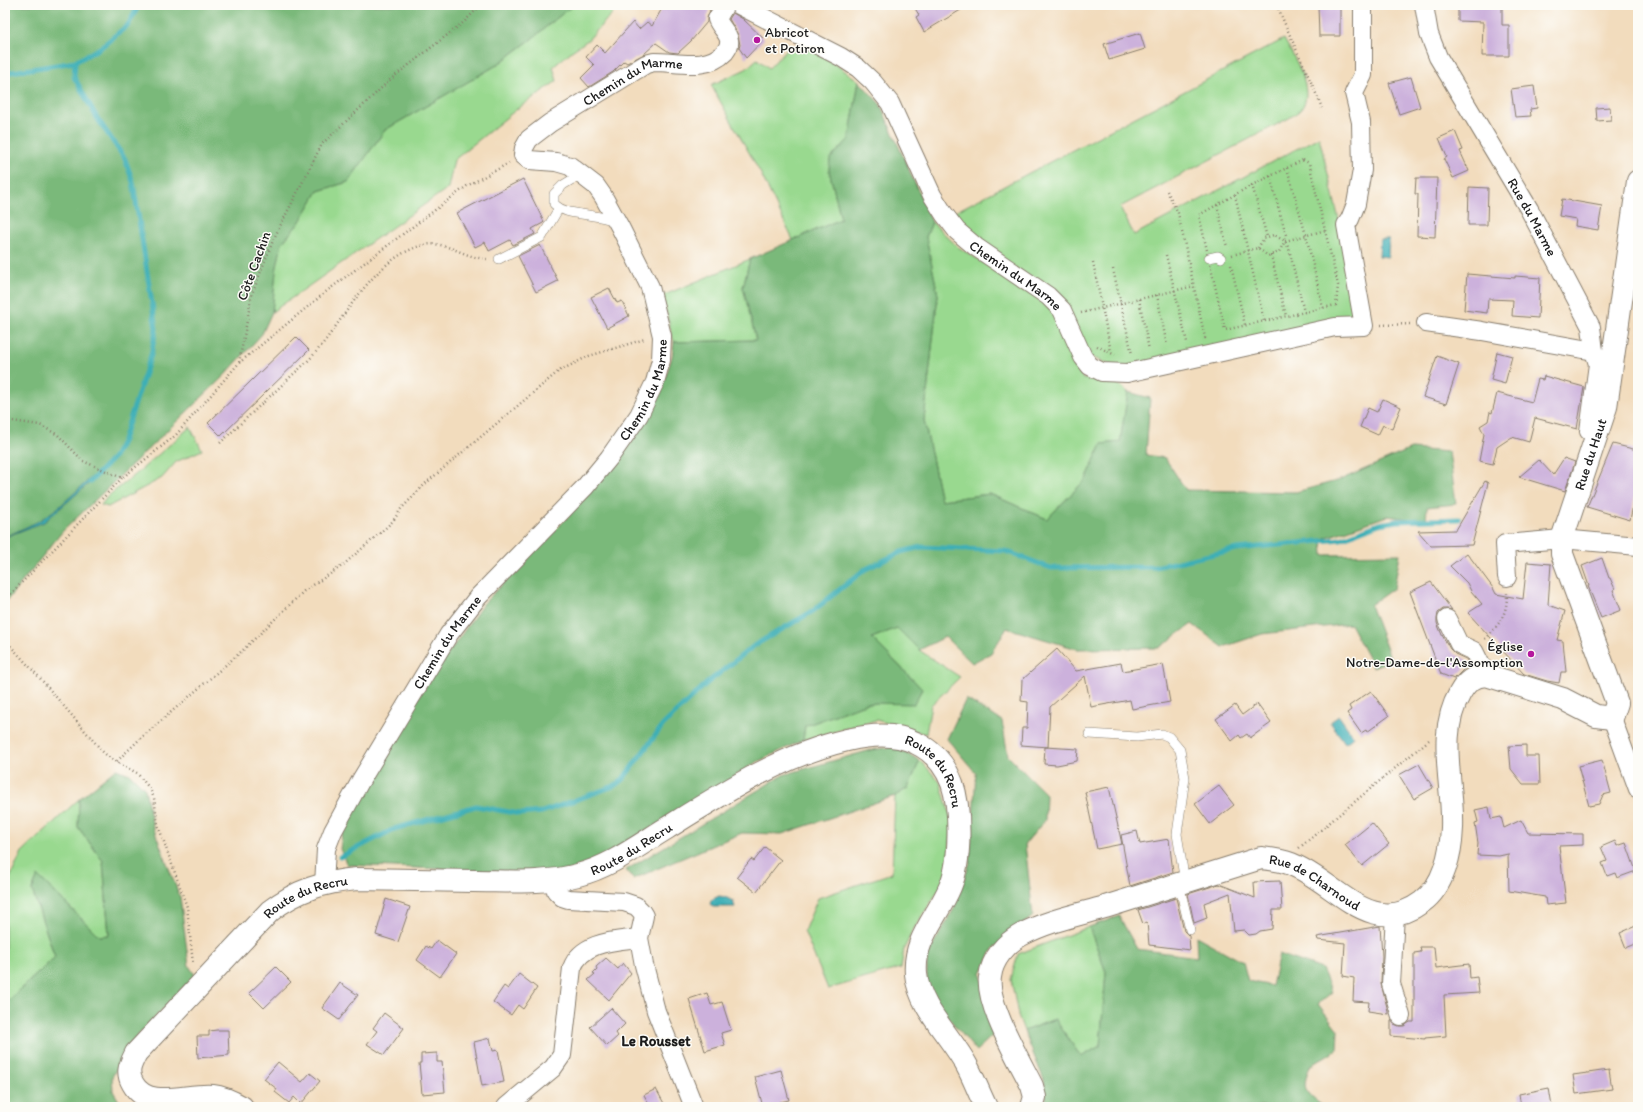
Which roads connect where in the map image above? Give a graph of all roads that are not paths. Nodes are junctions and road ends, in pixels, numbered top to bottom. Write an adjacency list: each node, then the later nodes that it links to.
1 (726, 5): 5 (street, Chemin du Marme)
2 (738, 5): 3 (street, Chemin du Marme)
3 (1363, 5)
4 (1424, 5): 13 (street, Rue du Marme)
5 (581, 174): 7 (lane); 8 (street, Chemin du Marme)
6 (1638, 181): 14 (street, Rue du Haut)
7 (559, 208): 8 (lane); 10 (lane)
8 (617, 221): 25 (street, Chemin du Marme)
9 (1221, 258): 11 (lane)
10 (499, 260)
11 (1210, 262)
12 (1426, 323): 13 (street)
13 (1594, 352): 14 (street, Rue du Marme)
14 (1596, 437): 15 (street, Rue du Haut)
15 (1562, 539): 16 (street); 17 (street); 20 (street, Rue du Haut)
16 (1638, 546)
17 (1507, 577)
18 (1447, 619): 19 (street)
19 (1486, 675): 20 (street); 26 (street, Rue de Charnoud)
20 (1612, 718): 22 (street)
21 (1089, 734): 24 (lane)
22 (1638, 790)
23 (555, 880): 25 (street, Route du Recru); 28 (street); 33 (street, Route du Recru)
24 (1182, 883): 26 (street, Rue de Charnoud); 27 (lane); 34 (street, Rue de Charnoud)
25 (324, 885): 30 (street, Route du Recru)
26 (1395, 914): 29 (street)
27 (1190, 930)
28 (639, 938): 31 (street); 32 (street)
29 (1401, 1016)
30 (242, 1107)
31 (506, 1107)
32 (694, 1107)
33 (986, 1107)
34 (1032, 1107)

